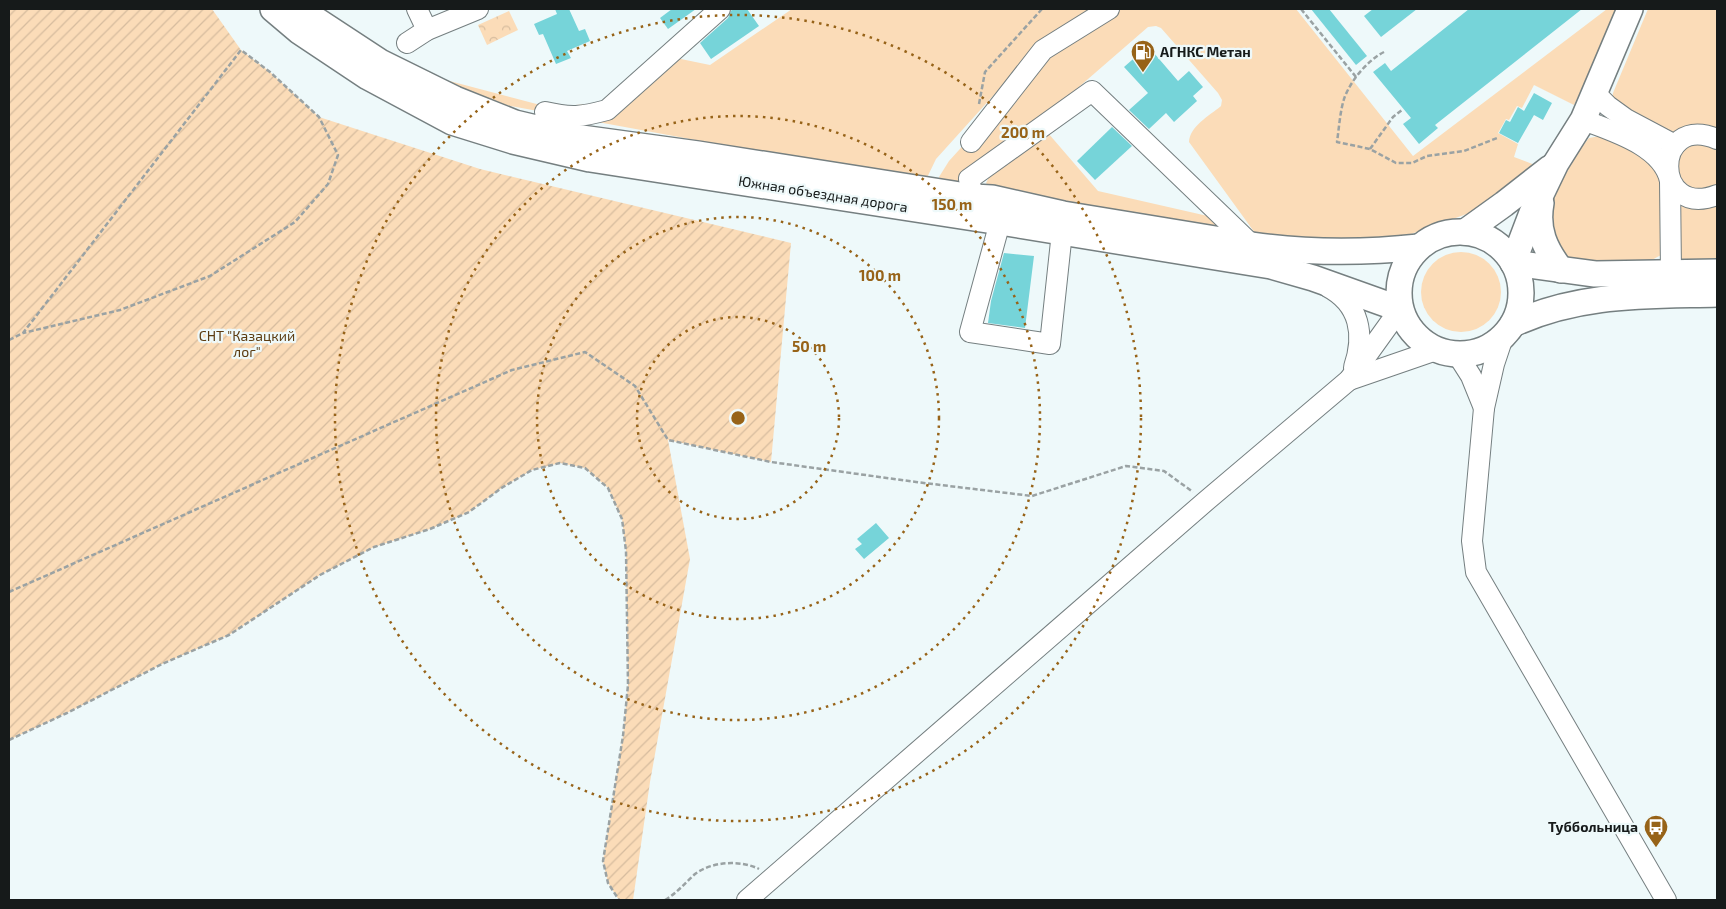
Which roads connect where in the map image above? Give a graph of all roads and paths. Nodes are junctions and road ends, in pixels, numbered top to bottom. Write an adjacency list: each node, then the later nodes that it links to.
1 (273, 9): 25 (main road, Южная объездная дорога)
2 (304, 9): 25 (main road, Южная объездная дорога)
3 (417, 9): 9 (street)
4 (478, 9): 9 (street)
5 (720, 9): 15 (street)
6 (1109, 9): 19 (street)
7 (1301, 9): 12 (path)
8 (1630, 9): 13 (main road)
9 (428, 30): 10 (street)
10 (407, 43)
11 (1384, 52): 12 (path)
12 (1356, 77): 21 (path)
13 (1594, 92): 16 (main road); 20 (street)
14 (1402, 110): 21 (path)
15 (545, 112)
16 (1583, 120): 22 (main road); 23 (street)
17 (1497, 138): 21 (path)
18 (1717, 139): 20 (street)
19 (972, 142)
20 (1676, 145): 23 (street)
21 (1370, 148)
22 (1556, 163): 28 (main road); 31 (main road); 32 (main road)
23 (1668, 171): 24 (street); 34 (street)
24 (1717, 195)
25 (971, 207): 26 (main road, Южная объездная дорога); 29 (main road, Южная объездная дорога); 29 (street)
26 (1000, 222): 27 (main road, Южная объездная дорога); 27 (street)
27 (1062, 232): 35 (main road, Южная объездная дорога)
28 (1465, 232): 30 (main road); 31 (main road)
29 (1252, 246): 30 (main road, Южная объездная дорога)
30 (1419, 247): 37 (main road)
31 (1513, 262): 32 (main road); 38 (main road)
32 (1561, 270): 34 (main road)
33 (1717, 272): 34 (main road)
34 (1671, 274)
35 (1314, 278): 37 (main road, Южная объездная дорога); 42 (street)
36 (1717, 294): 38 (main road)
37 (1400, 309): 41 (main road); 42 (street)
38 (1508, 330): 41 (main road); 43 (street)
39 (22, 333): 39 (path); 40 (path)
40 (9, 340)
41 (1446, 352): 42 (street); 43 (street)
42 (1349, 380): 44 (street)
43 (1484, 408): 51 (street)
44 (1206, 501): 45 (path); 47 (street)
45 (9, 592)
46 (9, 740): 48 (path)
47 (774, 876): 49 (path); 50 (street)
48 (619, 900)
49 (665, 900)
50 (747, 900)
51 (1666, 900)

